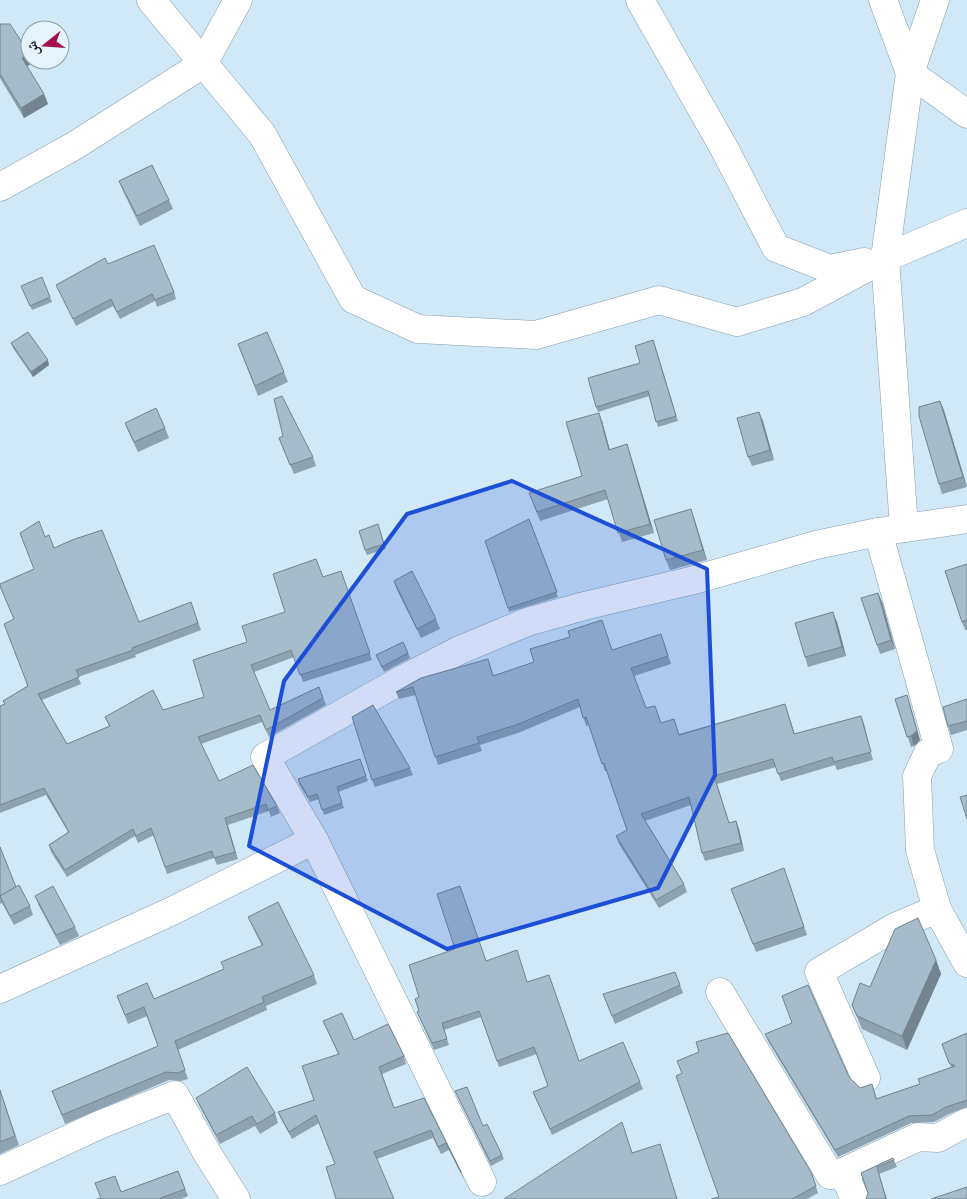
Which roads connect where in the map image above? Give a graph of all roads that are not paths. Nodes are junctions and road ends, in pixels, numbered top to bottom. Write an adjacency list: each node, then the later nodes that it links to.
1 (151, 0): 6 (street)
2 (238, 0): 6 (street)
3 (640, 0): 11 (street)
4 (883, 0): 7 (street)
5 (935, 0): 7 (street)
6 (202, 64): 9 (street); 11 (street)
7 (910, 73): 8 (street); 11 (street)
8 (967, 114)
9 (0, 187)
10 (967, 224): 11 (street)
11 (885, 258): 13 (street)
12 (967, 519): 13 (street)
13 (904, 528): 14 (street)
14 (878, 532): 15 (street); 16 (street)
15 (314, 840): 18 (street); 24 (street)
16 (936, 909): 17 (street); 20 (street)
17 (967, 963)
18 (0, 988)
19 (720, 992): 23 (street)
20 (866, 1078)
21 (967, 1122): 23 (street)
22 (0, 1171): 25 (street)
23 (843, 1172): 26 (street)
24 (482, 1182)
25 (236, 1199)
26 (855, 1199)

